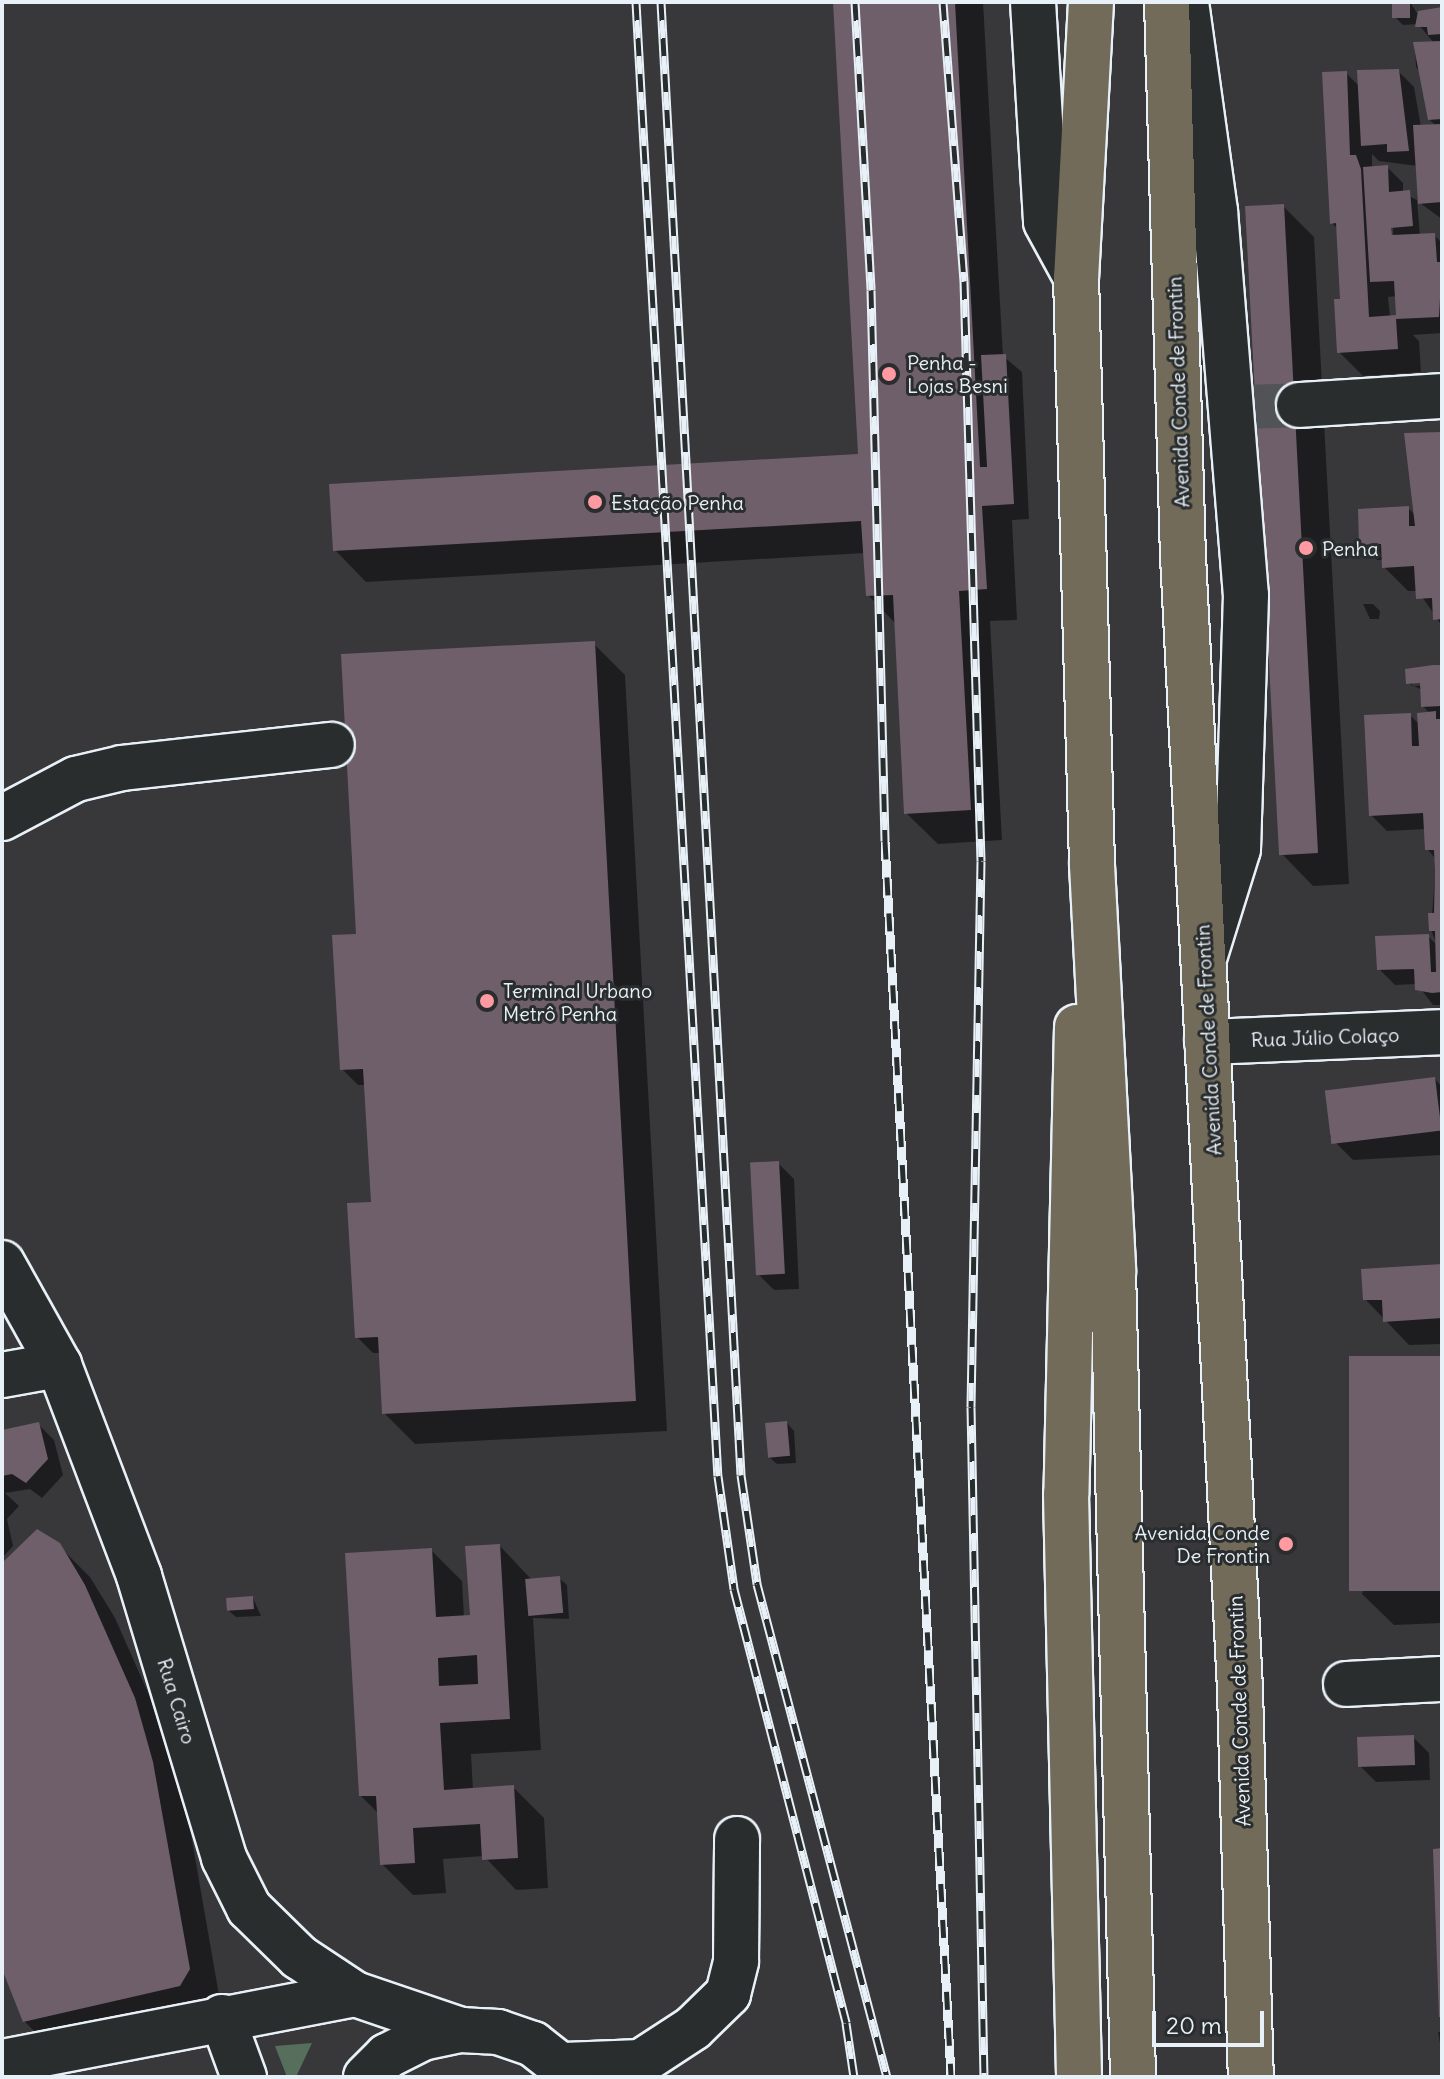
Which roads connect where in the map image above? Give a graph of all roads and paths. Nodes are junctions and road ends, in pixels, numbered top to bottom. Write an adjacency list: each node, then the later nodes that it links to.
1 (1033, 2): 5 (street)
2 (1091, 2): 5 (highway)
3 (1167, 2): 11 (highway, Avenida Conde de Frontin)
4 (1186, 2): 11 (street)
5 (1076, 277): 10 (highway)
6 (1442, 396): 7 (street)
7 (1299, 405)
8 (332, 745): 9 (street)
9 (2, 818)
10 (1092, 865): 27 (highway); 28 (highway)
11 (1204, 958): 13 (highway, Avenida Conde de Frontin)
12 (1442, 1032): 13 (street, Rua Júlio Colaço)
13 (1207, 1042): 29 (highway, Avenida Conde de Frontin)
14 (2, 1263): 15 (street, Rua Cairo)
15 (59, 1365): 16 (street); 20 (street, Rua Cairo)
16 (2, 1375)
17 (1442, 1679): 18 (street)
18 (1346, 1684)
19 (737, 1839): 24 (street)
20 (355, 1994): 21 (street); 22 (street)
21 (222, 2017): 23 (street); 25 (street)
22 (461, 2030): 24 (street); 26 (street)
23 (2, 2062)
24 (569, 2071)
25 (244, 2077)
26 (366, 2077)
27 (1079, 2077)
28 (1133, 2077)
29 (1251, 2077)

